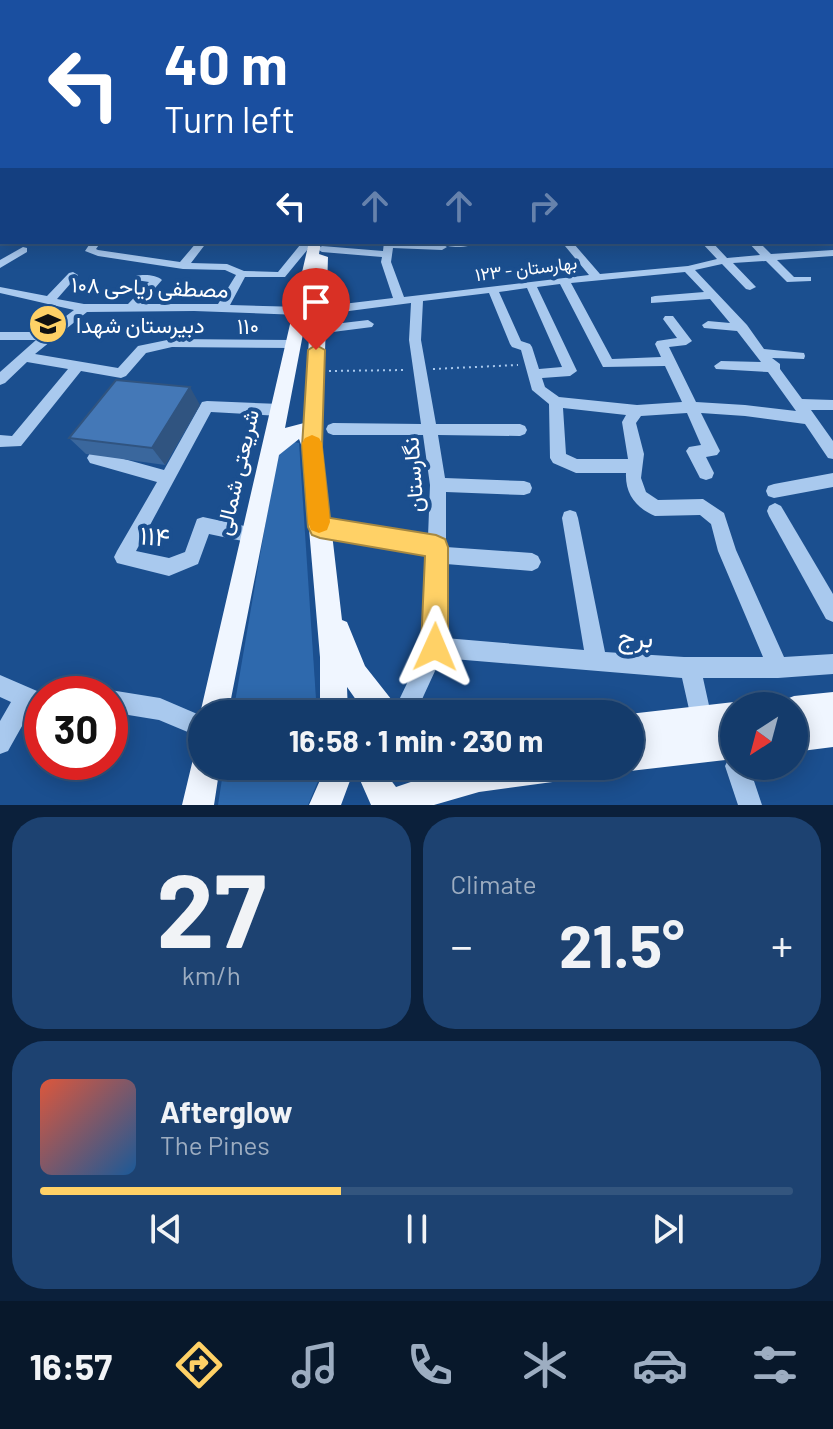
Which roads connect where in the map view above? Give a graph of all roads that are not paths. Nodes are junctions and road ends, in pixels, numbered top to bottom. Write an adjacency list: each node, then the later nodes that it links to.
1 (95, 244): 16 (street)
2 (200, 244): 16 (street)
3 (708, 244): 14 (street)
4 (755, 244): 13 (street)
5 (788, 244): 12 (street)
6 (312, 245): 9 (street); 18 (street); 35 (main road, شریعتی شمالی)
7 (447, 245): 9 (street)
8 (570, 246): 20 (street)
9 (388, 247): 31 (street)
10 (23, 250): 15 (street)
11 (833, 253): 12 (street, بهارستان - ۱۲۳)
12 (799, 255): 13 (street, بهارستان - ۱۲۳)
13 (770, 257): 14 (street, بهارستان - ۱۲۳); 22 (street)
14 (723, 261): 17 (street, بهارستان - ۱۲۳); 25 (street)
15 (0, 265)
16 (183, 266): 18 (street)
17 (688, 269): 20 (street, بهارستان - ۱۲۳); 28 (street)
18 (242, 274): 34 (street)
19 (73, 275): 30 (street)
20 (597, 277): 23 (street, بهارستان - ۱۲۳)
21 (140, 278): 33 (street)
22 (807, 279)
23 (564, 280): 24 (street, بهارستان - ۱۲۳); 46 (street)
24 (531, 285): 27 (street, بهارستان - ۱۲۳); 50 (street)
25 (750, 287)
26 (0, 290): 30 (street, مصطفی ریاحی ۱۰۸)
27 (493, 290): 31 (street, بهارستان - ۱۲۳); 50 (street)
28 (714, 295): 29 (street); 39 (street)
29 (655, 300)
30 (49, 301): 32 (street, مصطفی ریاحی ۱۰۸)
31 (409, 302): 35 (street, بهارستان - ۱۲۳); 61 (street, نگارستان)
32 (84, 308): 33 (street, مصطفی ریاحی ۱۰۸); 41 (street)
33 (131, 308): 34 (street, مصطفی ریاحی ۱۰۸)
34 (222, 308): 35 (street, مصطفی ریاحی ۱۰۸)
35 (312, 317): 37 (street); 42 (main road, شریعتی شمالی); 52 (main road, شریعتی شمالی)
36 (669, 319): 46 (street)
37 (368, 324)
38 (708, 325): 39 (street)
39 (743, 328): 43 (street)
40 (0, 336): 41 (street)
41 (47, 336): 45 (street)
42 (294, 344): 47 (street, ۱۱۰); 56 (main road, شریعتی شمالی)
43 (764, 353): 44 (street); 49 (street)
44 (799, 356)
45 (23, 357): 47 (street, ۱۱۰); 51 (street)
46 (670, 361): 57 (street)
47 (78, 366): 63 (street)
48 (721, 366): 49 (street)
49 (775, 367): 54 (street)
50 (531, 369): 53 (street)
51 (0, 380)
52 (314, 396): 56 (main road); 64 (main road, شریعتی شمالی)
53 (556, 402): 58 (street); 68 (street)
54 (800, 404): 55 (street); 59 (street)
55 (833, 405)
56 (281, 406): 65 (main road, شریعتی شمالی); 70 (street)
57 (693, 407): 58 (street); 59 (street); 69 (street)
58 (637, 411): 68 (street)
59 (810, 419): 66 (street)
60 (333, 429): 61 (street)
61 (431, 429): 62 (street); 72 (street, نگارستان)
62 (520, 430)
63 (0, 441)
64 (312, 447): 65 (main road); 77 (main road, شریعتی شمالی)
65 (272, 451): 78 (main road, شریعتی شمالی)
66 (833, 453)
67 (95, 458): 70 (street)
68 (634, 466): 87 (street)
69 (706, 473)
70 (168, 478): 78 (street, ۱۱۴)
71 (833, 480): 74 (street)
72 (438, 485): 73 (street); 79 (street, نگارستان)
73 (524, 488)
74 (774, 491)
75 (775, 511): 82 (street)
76 (570, 518): 84 (street)
77 (320, 527): 79 (street); 80 (main road, شریعتی شمالی)
78 (252, 535): 90 (main road, شریعتی شمالی)
79 (436, 551): 81 (street); 83 (street, نگارستان)
80 (322, 553): 91 (main road, شریعتی شمالی); 92 (main road)
81 (532, 562)
82 (833, 612)
83 (435, 647): 84 (street, برج); 93 (street)
84 (596, 661): 86 (street, برج)
85 (833, 664): 87 (street, برج)
86 (690, 667): 87 (street, برج); 98 (street)
87 (778, 668)
88 (0, 686): 89 (street)
89 (24, 696)
90 (217, 700)
91 (334, 700)
92 (371, 700)
93 (410, 700)
94 (128, 704): 99 (street)
95 (833, 706): 96 (main road)
96 (808, 709)
97 (24, 713): 104 (street)
98 (701, 719): 100 (main road); 102 (main road)
99 (188, 721)
100 (644, 726)
101 (833, 733): 103 (main road)
102 (720, 735)
103 (808, 736)
104 (0, 743)
105 (720, 747): 106 (main road)
106 (644, 755)
107 (202, 780): 114 (main road)
108 (335, 780): 115 (main road)
109 (375, 780): 113 (main road)
110 (506, 780): 112 (main road)
111 (743, 780): 116 (street)
112 (460, 792): 113 (main road)
113 (407, 803)
114 (198, 805)
115 (325, 805)
116 (750, 805)

